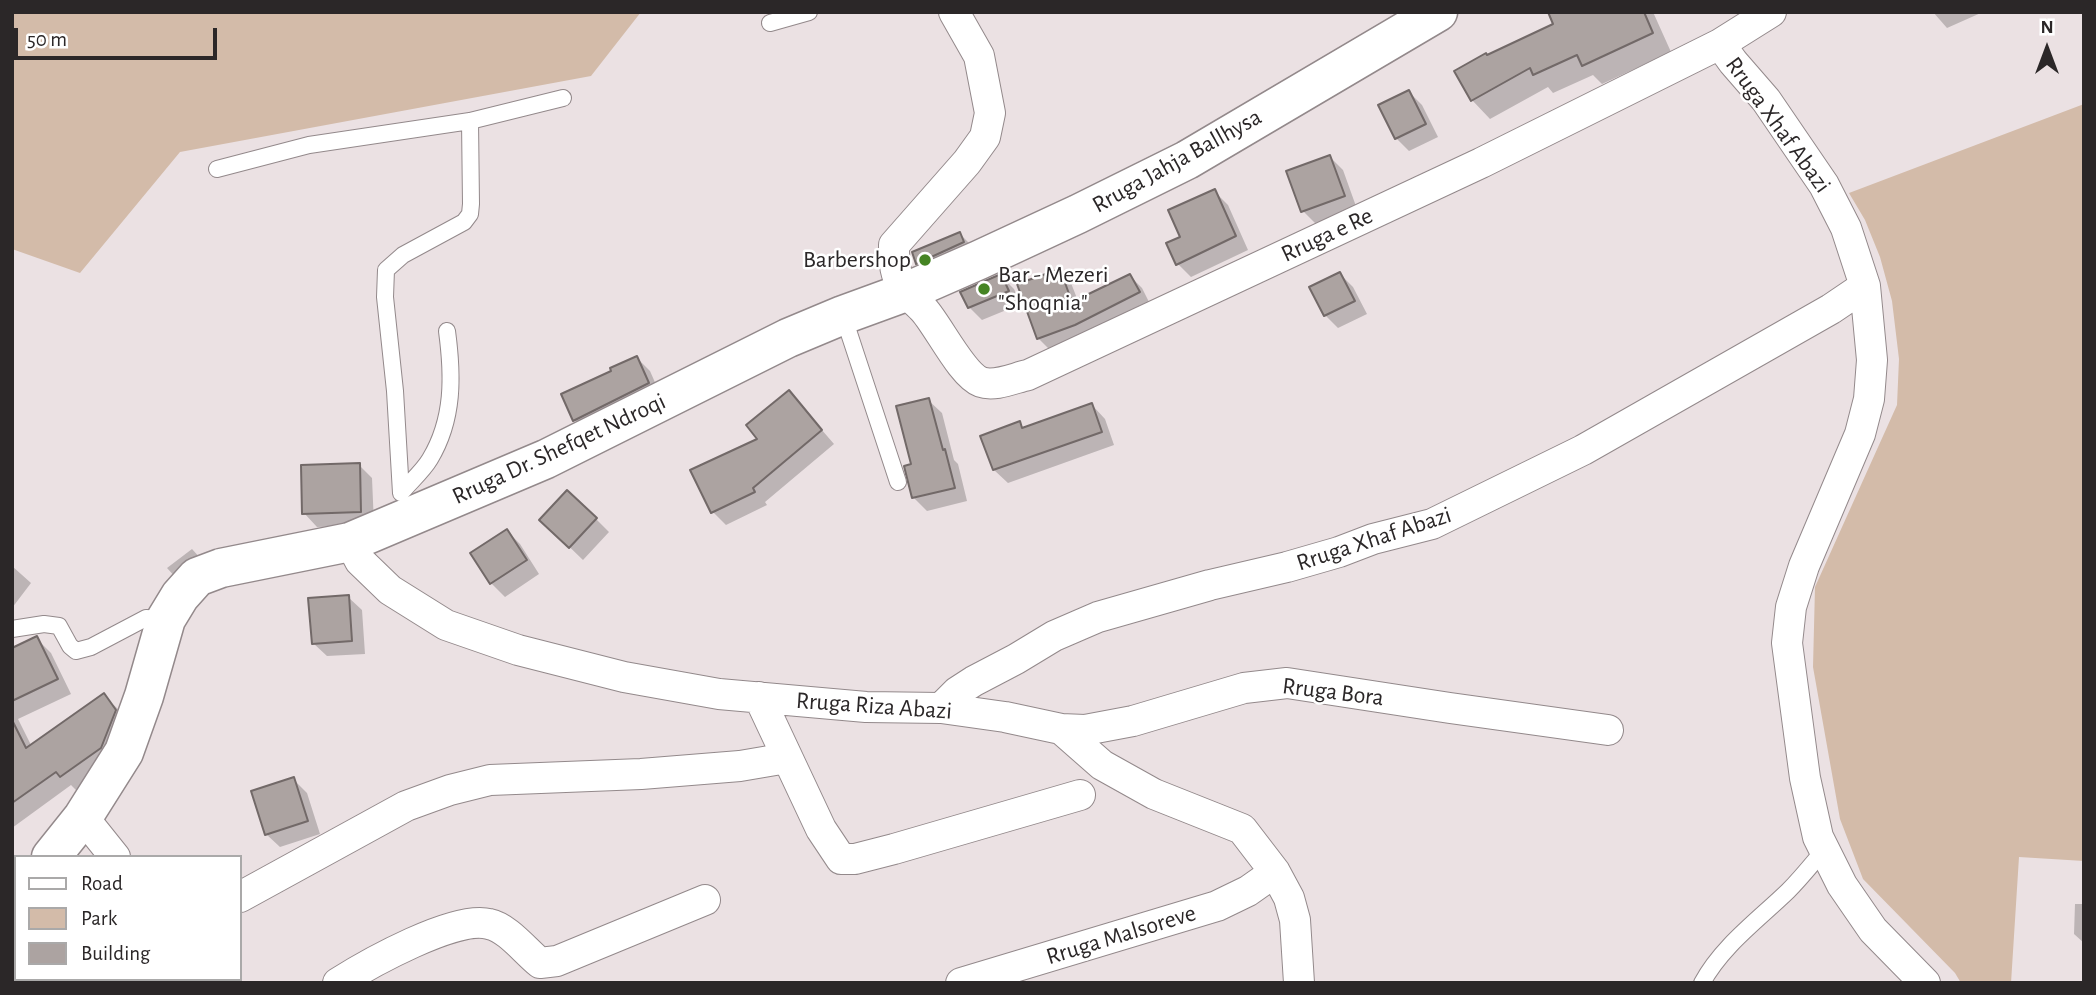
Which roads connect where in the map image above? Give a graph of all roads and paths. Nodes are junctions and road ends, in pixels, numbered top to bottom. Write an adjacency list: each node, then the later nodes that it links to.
1 (809, 12): 5 (lane)
2 (954, 12): 11 (street)
3 (1438, 12): 11 (main road, Rruga Jahja Ballhysa)
4 (1771, 12): 6 (street, Rruga e Re)
5 (770, 23)
6 (1720, 44): 10 (street, Rruga Xhaf Abazi); 11 (street, Rruga e Re)
7 (563, 98): 8 (lane)
8 (470, 121): 9 (lane); 15 (lane)
9 (217, 169)
10 (1865, 286): 20 (street, Rruga Xhaf Abazi); 26 (street, Rruga Xhaf Abazi)
11 (906, 292): 12 (main road, Rruga Dr. Shefqet Ndroqi)
12 (843, 314): 14 (lane); 15 (main road, Rruga Dr. Shefqet Ndroqi)
13 (447, 331): 15 (lane)
14 (898, 482)
15 (403, 506): 16 (main road, Rruga Dr. Shefqet Ndroqi)
16 (350, 542): 17 (main road, Rruga Dr. Shefqet Ndroqi); 19 (street, Rruga Riza Abazi)
17 (166, 619): 18 (lane); 25 (main road, Rruga Dr. Shefqet Ndroqi)
18 (12, 629)
19 (760, 697): 20 (street, Rruga Riza Abazi); 23 (street)
20 (941, 708): 21 (street, Rruga Riza Abazi)
21 (1061, 729): 22 (street, Rruga Bora); 29 (street)
22 (1608, 730)
23 (787, 758): 24 (street); 30 (street)
24 (1080, 795)
25 (83, 817): 27 (main road, Rruga Dr. Shefqet Ndroqi); 28 (street)
26 (1824, 850): 35 (lane); 36 (street, Rruga Xhaf Abazi)
27 (53, 855)
28 (113, 855)
29 (1275, 872): 33 (street, Rruga Malsoreve); 34 (street)
30 (242, 896)
31 (705, 900): 32 (street)
32 (338, 983)
33 (961, 983)
34 (1299, 983)
35 (1702, 983)
36 (1925, 983)

